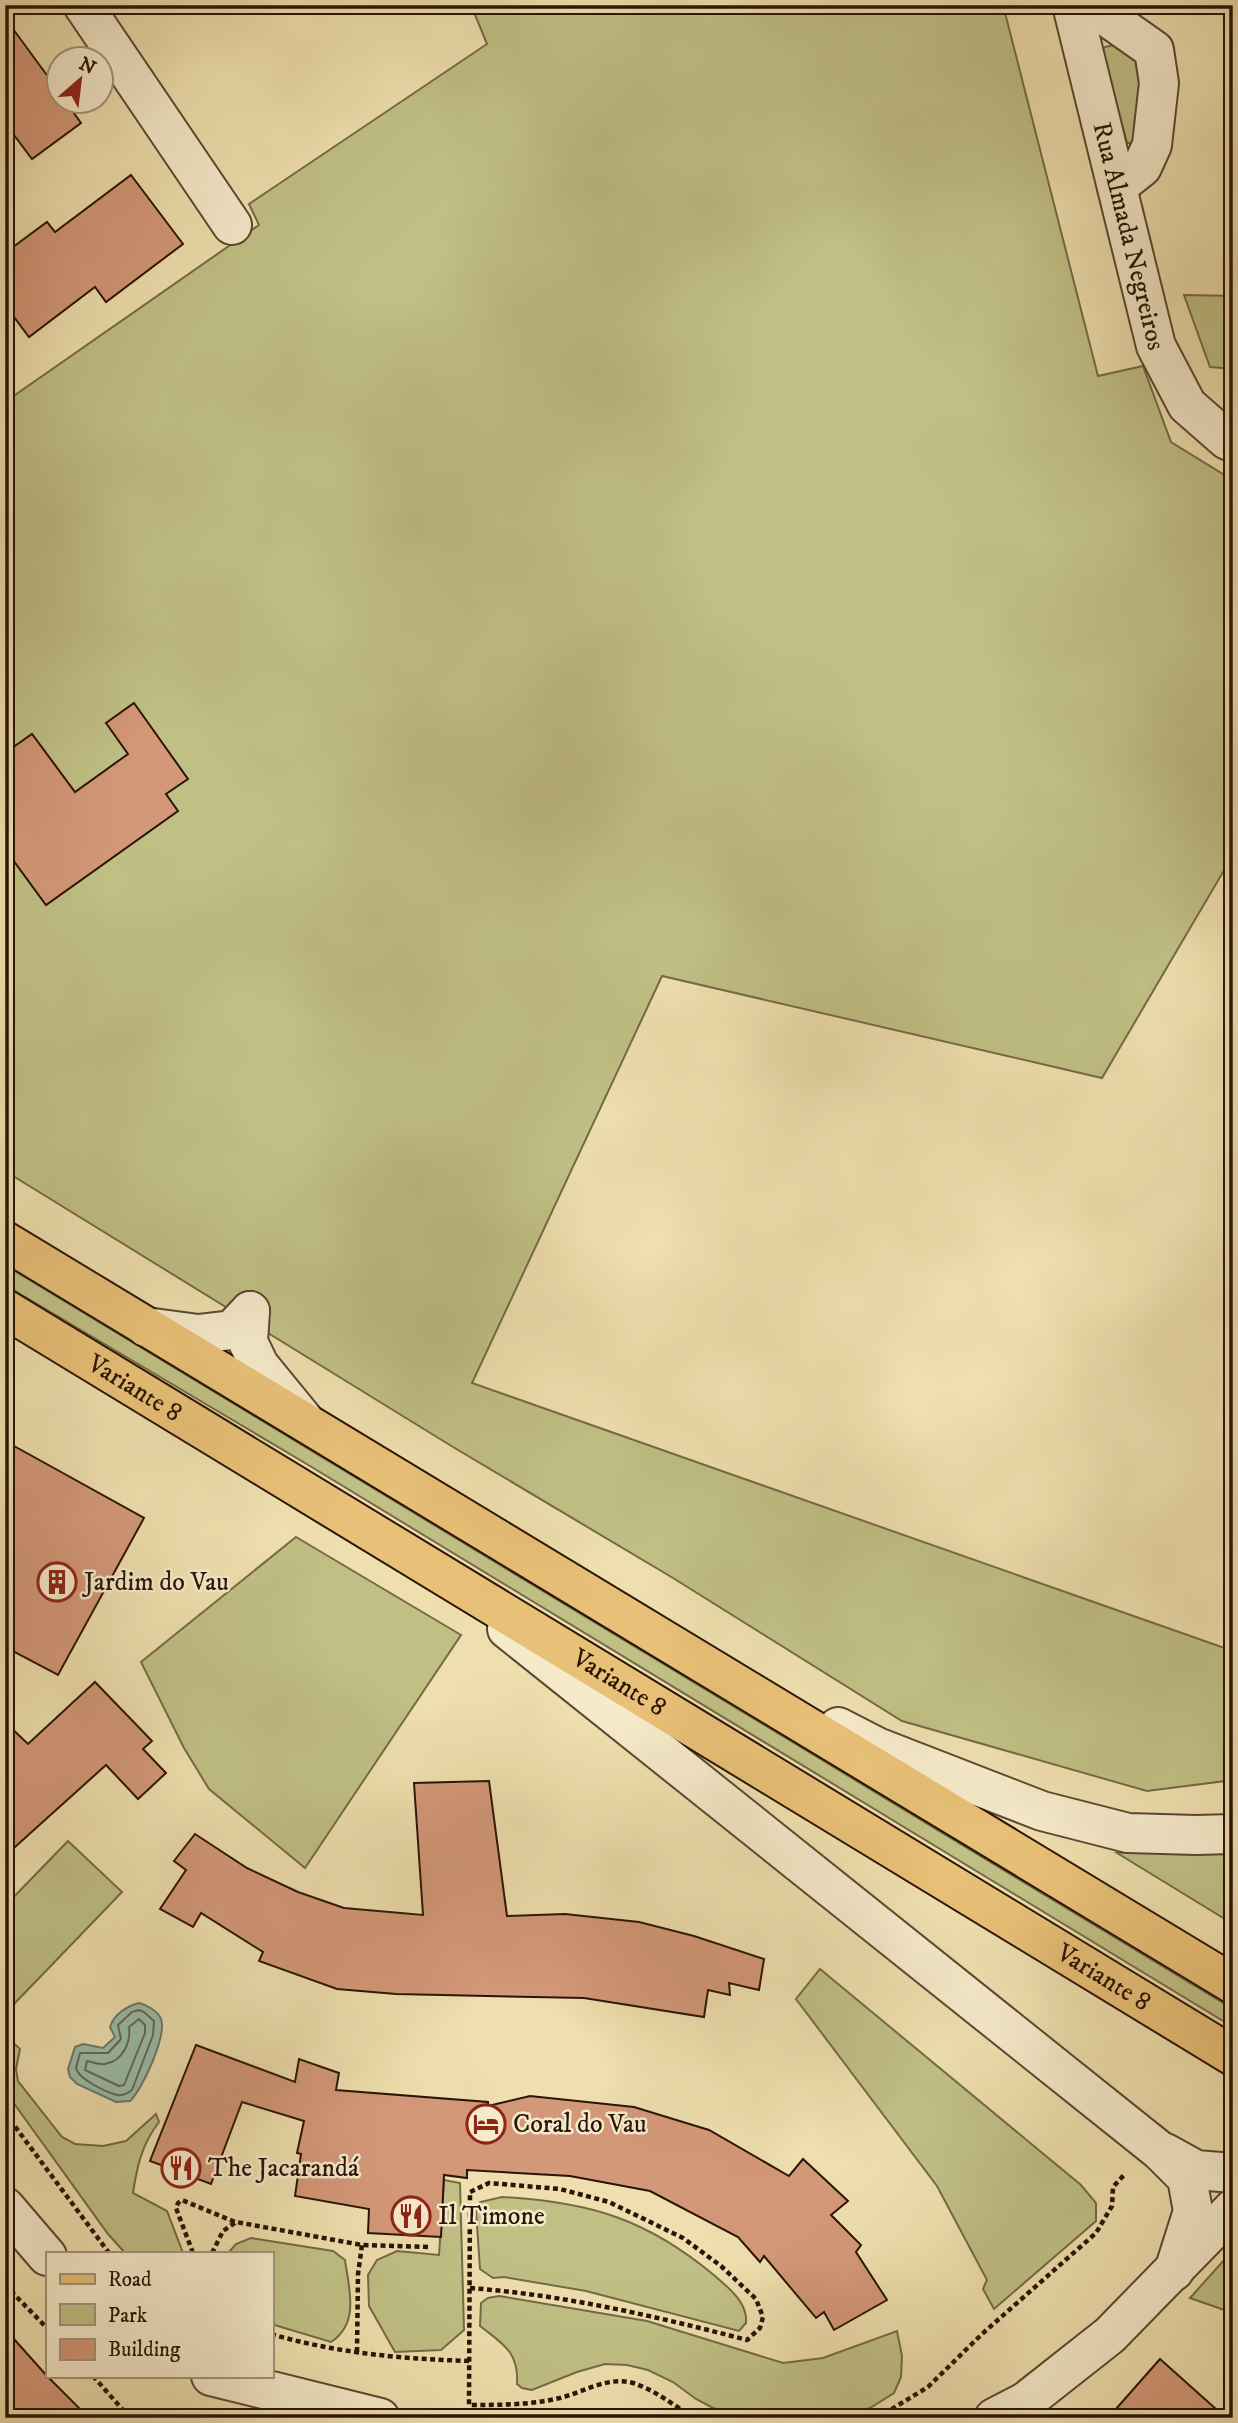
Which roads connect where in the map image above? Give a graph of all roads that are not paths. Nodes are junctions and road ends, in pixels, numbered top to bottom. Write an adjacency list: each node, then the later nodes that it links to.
1 (83, 5): 5 (street)
2 (1072, 5): 4 (street, Rua Almada Negreiros)
3 (1090, 5): 4 (street)
4 (1117, 187): 6 (street, Rua Almada Negreiros)
5 (232, 225)
6 (1233, 442)
7 (5, 1241): 9 (main road)
8 (5, 1308): 11 (main road, Variante 8)
9 (146, 1327): 10 (main road); 10 (street)
10 (307, 1424): 12 (main road)
11 (440, 1574): 15 (main road, Variante 8); 16 (street)
12 (648, 1630): 13 (street); 14 (main road)
13 (1233, 1834)
14 (1233, 1984)
15 (1233, 2056)
16 (1145, 2160): 17 (street); 21 (street)
17 (1233, 2173)
18 (5, 2207): 20 (street)
19 (1233, 2209): 21 (street)
20 (46, 2255)
21 (1174, 2271): 24 (street)
22 (219, 2378): 23 (street)
23 (380, 2418)
24 (994, 2418)

